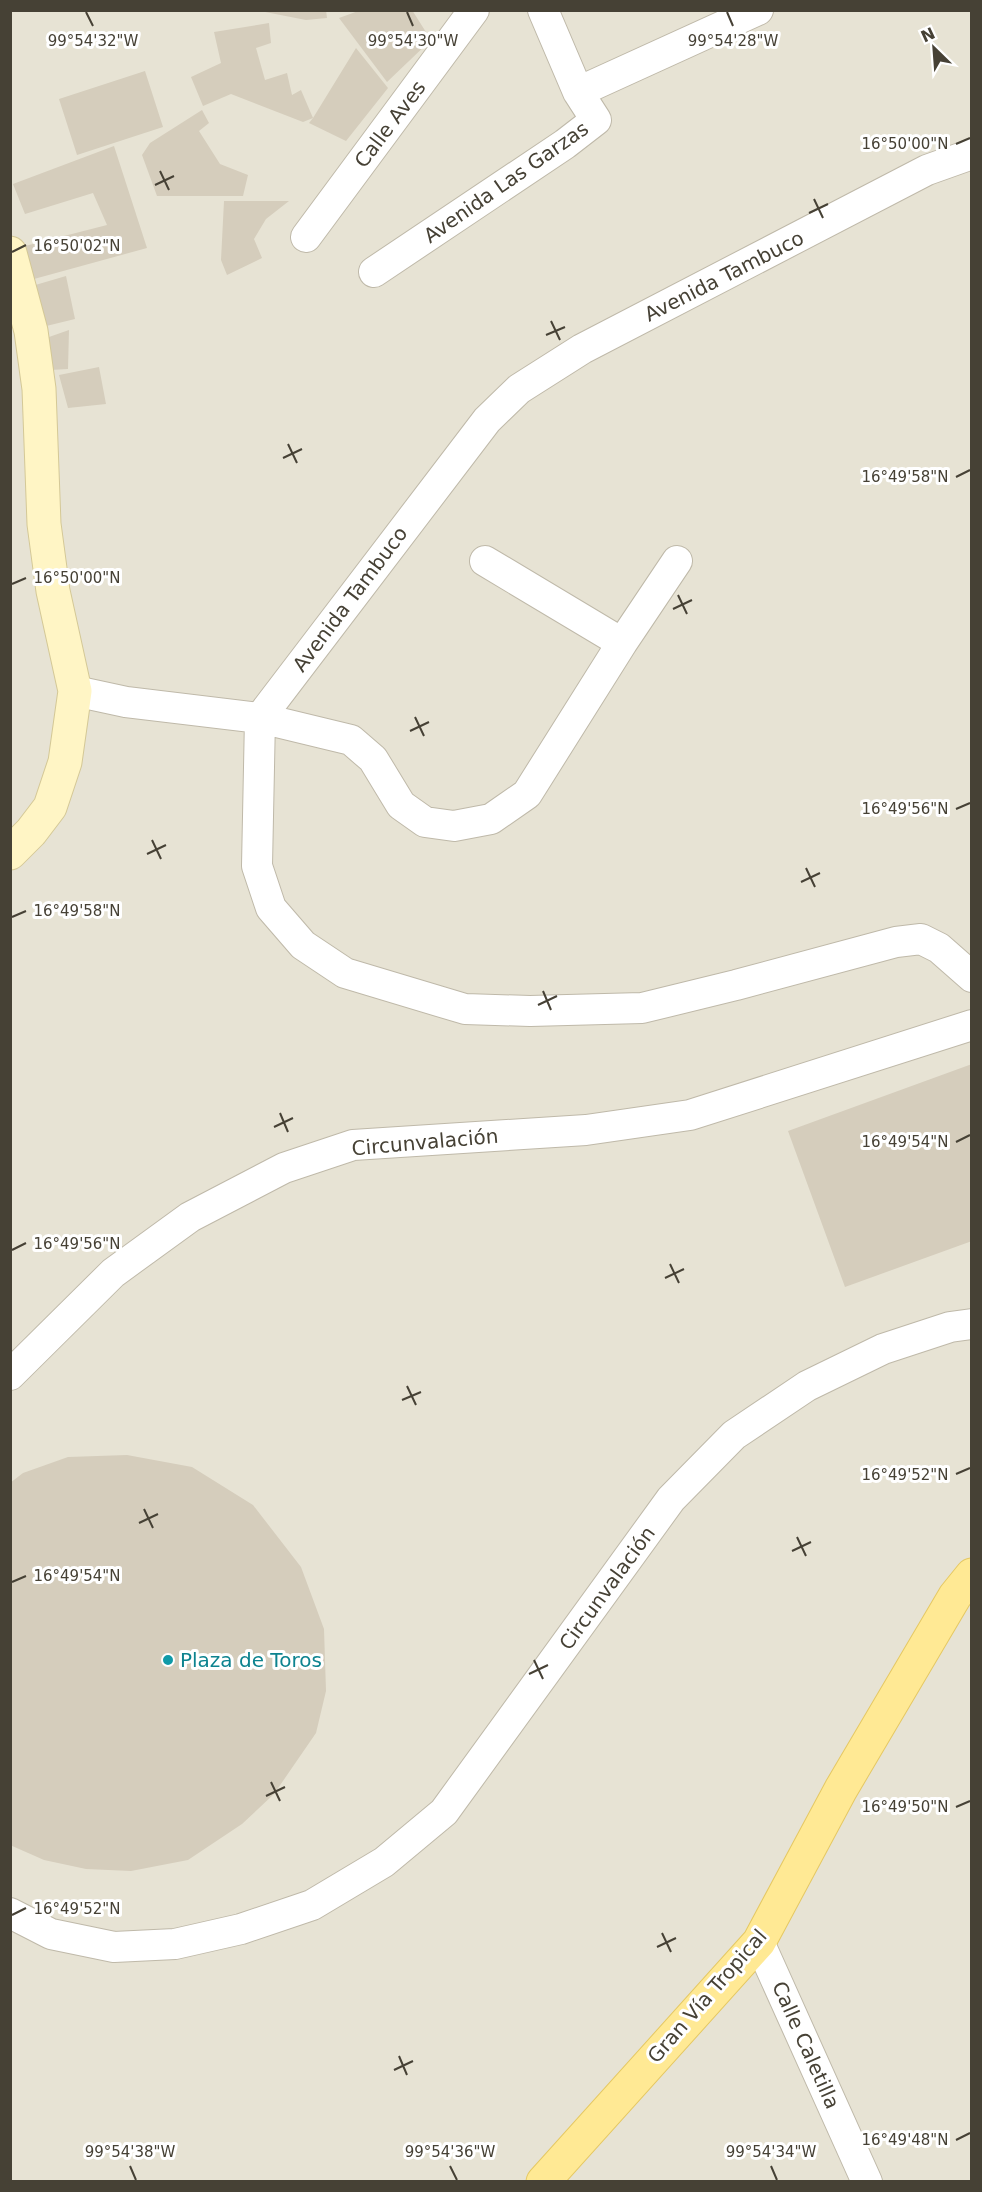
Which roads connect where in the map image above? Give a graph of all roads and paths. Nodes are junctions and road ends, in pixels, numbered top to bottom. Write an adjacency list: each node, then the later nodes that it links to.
1 (474, 10): 6 (street, Calle Aves)
2 (543, 10): 4 (street)
3 (758, 10): 4 (street, Avenida Las Garzas)
4 (578, 92): 8 (street, Avenida Las Garzas)
5 (972, 154): 13 (street, Avenida Tambuco)
6 (306, 237)
7 (10, 253): 12 (street)
8 (374, 272)
9 (485, 561): 11 (street)
10 (677, 561): 11 (street)
11 (622, 643): 13 (street)
12 (75, 691): 13 (street); 14 (street)
13 (260, 718): 15 (street)
14 (10, 853)
15 (972, 977)
16 (972, 1025): 18 (street, Circunvalación)
17 (972, 1324): 20 (street, Circunvalación)
18 (10, 1374)
19 (972, 1575): 21 (main road, Gran Vía Tropical)
20 (10, 1913)
21 (759, 1942): 22 (main road, Gran Vía Tropical); 23 (street, Calle Caletilla)
22 (543, 2181)
23 (867, 2181)

